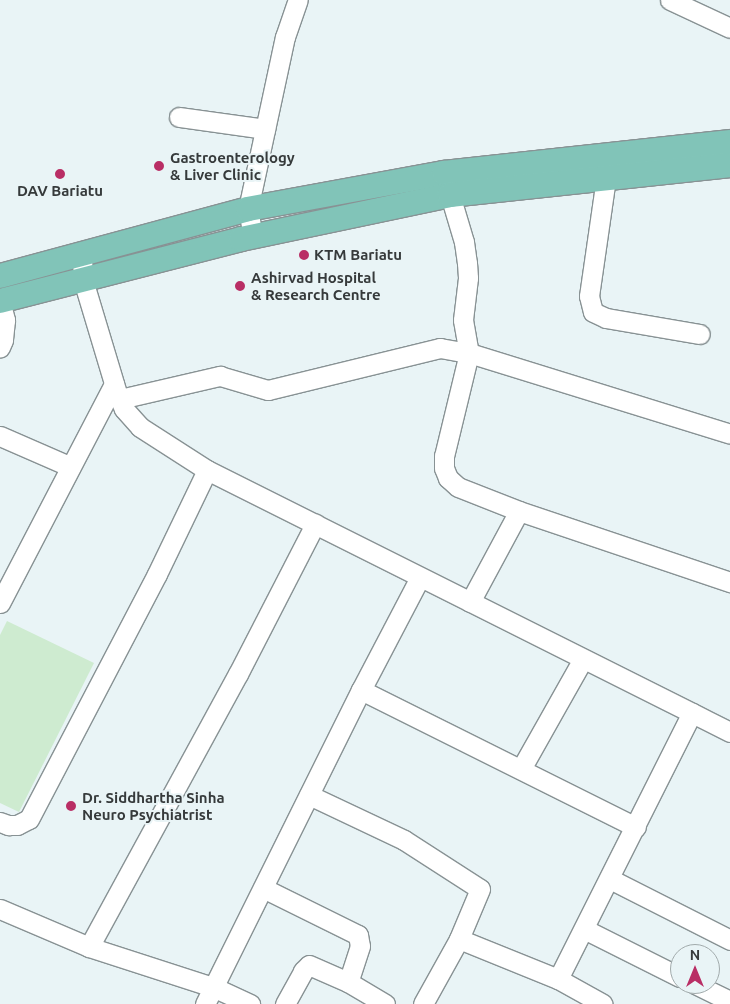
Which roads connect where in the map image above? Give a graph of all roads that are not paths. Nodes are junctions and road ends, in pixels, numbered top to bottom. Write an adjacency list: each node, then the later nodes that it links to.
1 (298, 0): 5 (street)
2 (670, 0): 3 (street)
3 (730, 28)
4 (179, 117): 5 (street)
5 (266, 129): 10 (street)
6 (730, 142): 10 (main road)
7 (730, 165): 8 (main road)
8 (606, 178): 9 (main road); 16 (street)
9 (450, 195): 11 (main road); 18 (street)
10 (248, 209): 11 (street); 12 (main road)
11 (253, 237): 14 (main road)
12 (82, 255): 13 (main road); 14 (street)
13 (0, 276)
14 (83, 280): 15 (main road); 19 (street)
15 (0, 301): 17 (street)
16 (700, 334)
17 (0, 347)
18 (469, 353): 19 (street); 20 (street); 24 (street)
19 (117, 392): 22 (street); 23 (street)
20 (730, 434)
21 (0, 436): 22 (street)
22 (71, 467): 29 (street)
23 (208, 470): 25 (street); 36 (street)
24 (519, 511): 27 (street); 28 (street)
25 (315, 524): 26 (street); 44 (street)
26 (420, 577): 28 (street); 31 (street)
27 (730, 582)
28 (470, 602): 30 (street)
29 (0, 603)
30 (583, 659): 32 (street); 34 (street)
31 (361, 690): 34 (street); 35 (street)
32 (692, 713): 33 (street); 37 (street)
33 (730, 732)
34 (521, 769): 37 (street)
35 (308, 795): 39 (street); 42 (street)
36 (0, 822)
37 (636, 827): 38 (street)
38 (610, 878): 41 (street); 43 (street)
39 (263, 888): 47 (street); 48 (street)
40 (0, 909): 44 (street)
41 (584, 929): 45 (street); 46 (street)
42 (459, 939): 46 (street); 55 (street)
43 (730, 940)
44 (89, 947): 48 (street)
45 (670, 972)
46 (558, 979): 56 (street)
47 (348, 982): 53 (street); 54 (street)
48 (214, 987): 51 (street); 52 (street)
49 (716, 994): 50 (street)
50 (730, 1001)
51 (205, 1004)
52 (250, 1004)
53 (285, 1004)
54 (385, 1004)
55 (423, 1004)
56 (604, 1004)

